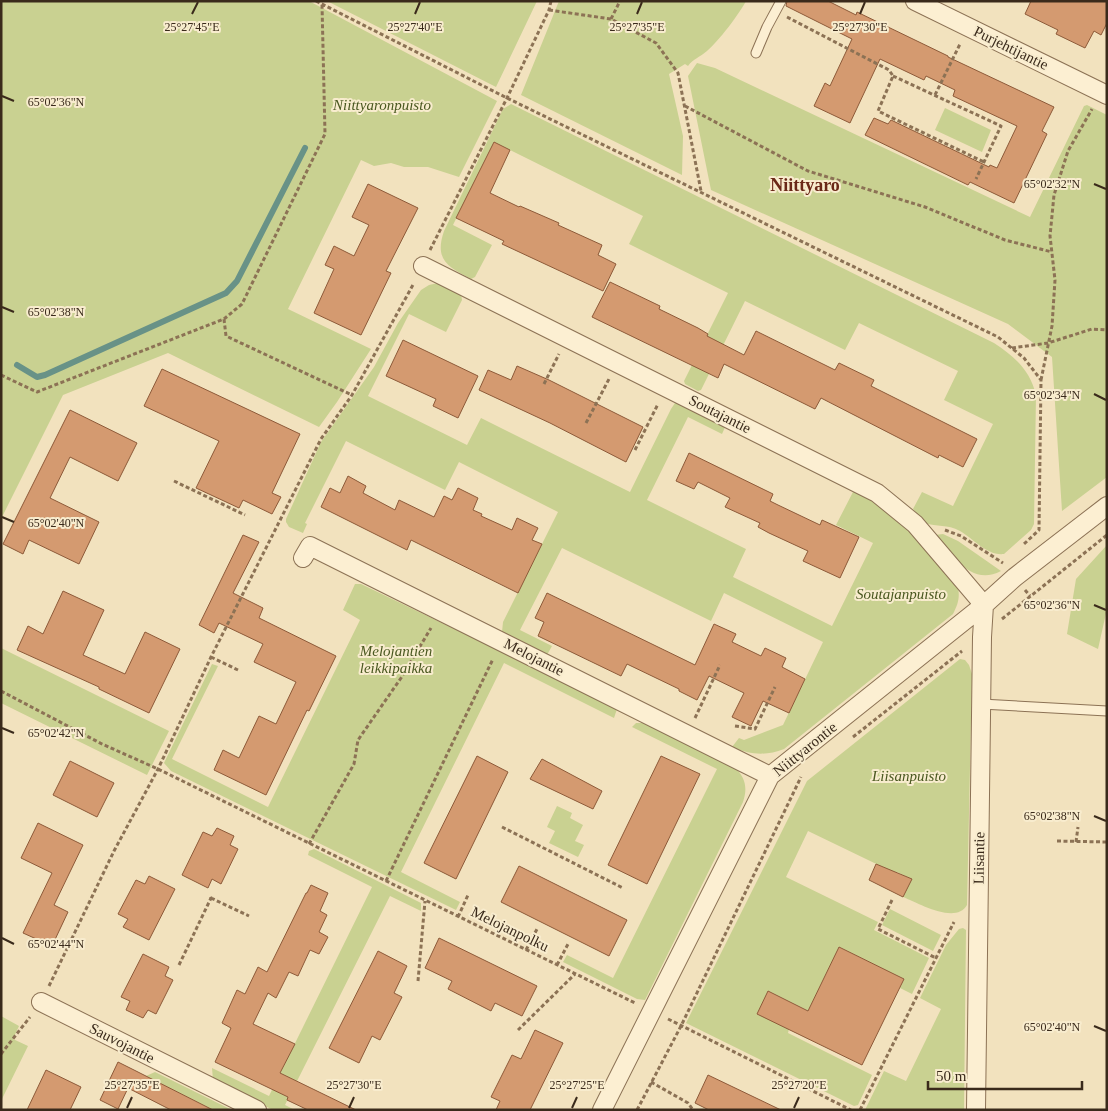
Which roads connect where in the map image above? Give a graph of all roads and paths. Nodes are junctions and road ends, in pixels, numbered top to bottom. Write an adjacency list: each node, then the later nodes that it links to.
1 (316, 1): 6 (path)
2 (551, 1): 7 (path)
3 (620, 1): 9 (path)
4 (781, 1): 8 (lane)
5 (915, 1): 10 (street, Purjehtijantie)
6 (322, 4): 15 (path); 22 (path)
7 (549, 10): 9 (path); 15 (path)
8 (776, 11): 11 (lane); 12 (path)
9 (611, 19): 16 (path)
10 (968, 27): 13 (street, Purjehtijantie); 14 (path)
11 (756, 53)
12 (893, 76): 14 (path); 17 (path)
13 (1104, 94): 20 (path)
14 (935, 95): 17 (path)
15 (507, 98): 19 (path); 21 (path)
16 (684, 106): 19 (path); 20 (path)
17 (984, 162): 18 (path)
18 (976, 179)
19 (701, 192): 25 (path)
20 (1052, 252): 24 (path)
21 (423, 266): 31 (path); 38 (street, Soutajantie)
22 (224, 319): 27 (path); 31 (path)
23 (1107, 330): 24 (path)
24 (1048, 343): 25 (path); 29 (path)
25 (1012, 348): 29 (path)
26 (561, 350): 30 (path)
27 (1, 375)
28 (616, 378): 33 (path)
29 (1041, 380): 40 (path)
30 (544, 384)
31 (352, 396): 48 (path)
32 (661, 399): 34 (path)
33 (586, 423)
34 (635, 450)
35 (174, 480): 37 (path)
36 (1107, 506): 42 (street, Niittyarontie)
37 (245, 515)
38 (922, 532): 42 (path); 44 (street, Soutajantie)
39 (1107, 535): 43 (path)
40 (1018, 550)
41 (303, 558): 45 (street, Melojantie)
42 (1015, 577): 43 (path); 44 (street, Niittyarontie)
43 (1030, 596): 46 (path)
44 (984, 605): 46 (street, Liisantie); 60 (street, Niittyarontie)
45 (440, 610): 47 (street, Melojantie); 66 (path)
46 (982, 636): 53 (street, Liisantie); 57 (path)
47 (502, 641): 56 (street, Melojantie); 67 (path)
48 (211, 657): 50 (path); 58 (path)
49 (720, 665): 56 (path)
50 (238, 670)
51 (775, 687): 55 (path)
52 (1, 691): 58 (path, Melojanpolku)
53 (981, 704): 54 (lane); 95 (street, Liisantie)
54 (1107, 711)
55 (735, 726)
56 (688, 734): 60 (street, Melojantie)
57 (848, 741)
58 (158, 769): 66 (path, Melojanpolku); 83 (path)
59 (808, 772): 85 (path)
60 (770, 776): 84 (street, Niittyarontie)
61 (502, 827): 68 (path)
62 (1078, 827): 64 (path)
63 (1057, 841): 64 (path)
64 (1076, 842): 65 (path)
65 (1107, 842)
66 (310, 844): 67 (path, Melojanpolku)
67 (386, 881): 71 (path, Melojanpolku)
68 (623, 888)
69 (468, 896): 73 (path)
70 (892, 900): 78 (path)
71 (425, 901): 73 (path, Melojanpolku); 82 (path)
72 (249, 916): 79 (path)
73 (458, 916): 77 (path, Melojanpolku)
74 (954, 922): 78 (path)
75 (537, 929): 77 (path)
76 (568, 944): 80 (path)
77 (526, 950): 80 (path, Melojanpolku)
78 (936, 958): 94 (path)
79 (179, 965)
80 (557, 965): 81 (path, Melojanpolku)
81 (575, 974): 84 (path, Melojanpolku); 86 (path)
82 (418, 981)
83 (41, 1002): 87 (path); 90 (street, Sauvojantie)
84 (652, 1011): 85 (path, Melojanpolku); 91 (street, Niittyarontie)
85 (681, 1026): 88 (path); 89 (path, Melojanpolku)
86 (518, 1030)
87 (1, 1054)
88 (651, 1082): 92 (path); 93 (path)
89 (848, 1109)
90 (257, 1110)
91 (602, 1110)
92 (637, 1110)
93 (693, 1110)
94 (860, 1110)
95 (976, 1110)

